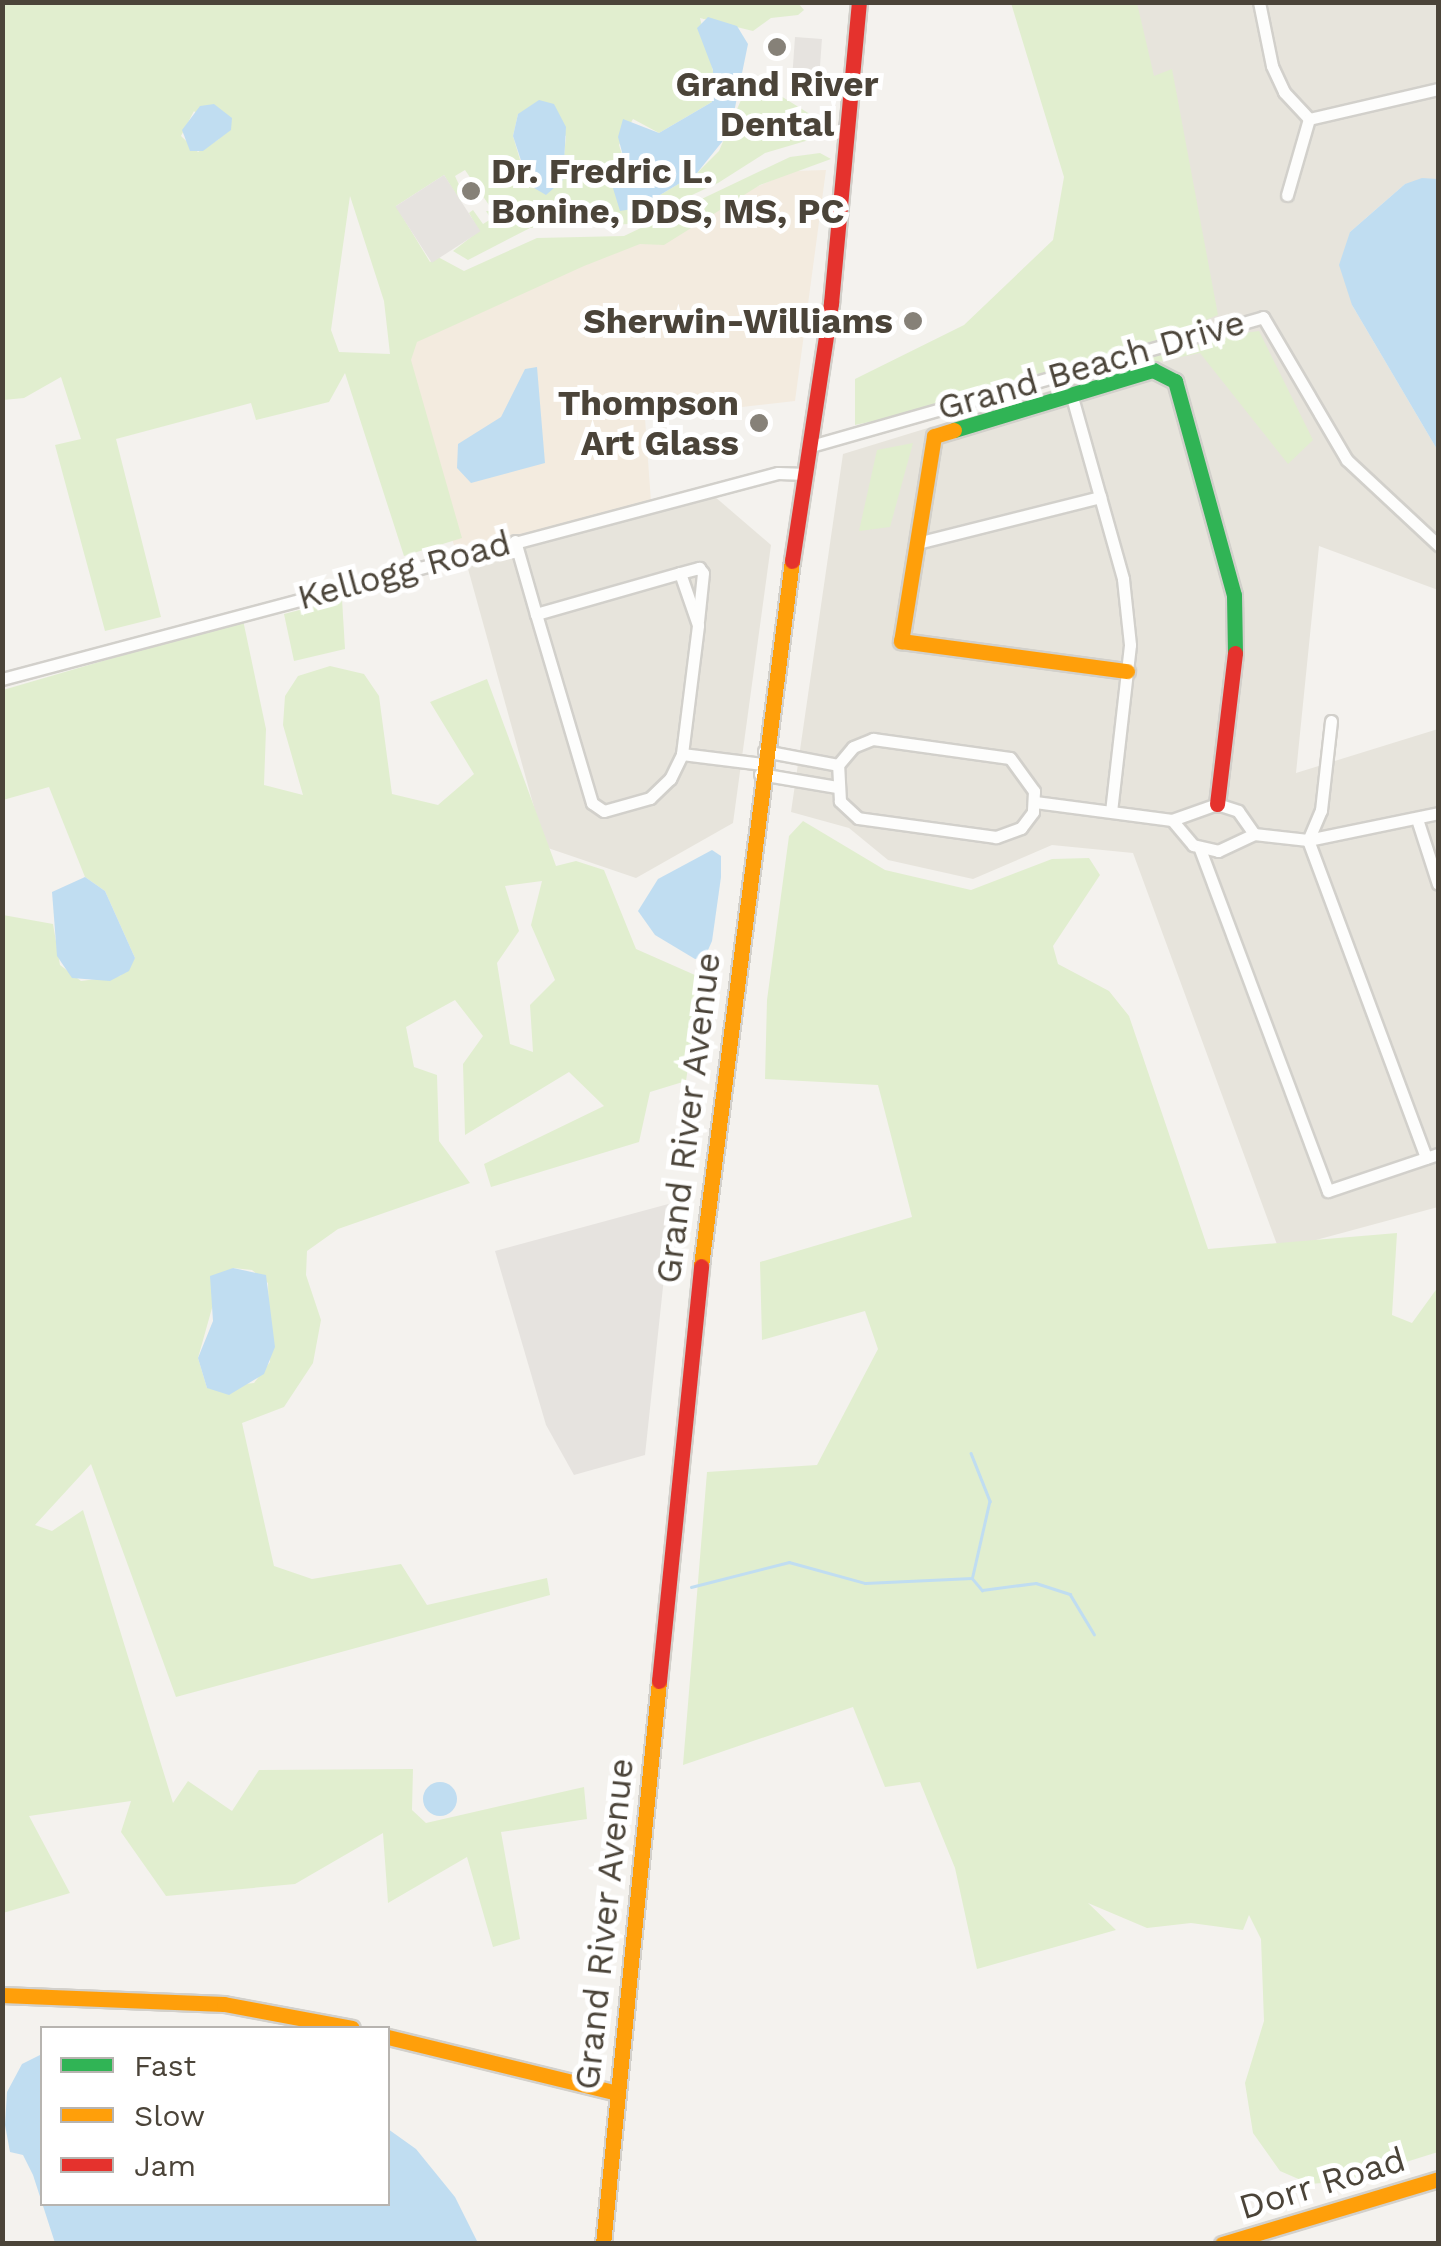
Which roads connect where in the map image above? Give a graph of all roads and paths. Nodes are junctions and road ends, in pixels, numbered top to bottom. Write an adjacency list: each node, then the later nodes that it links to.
1 (859, 2): 7 (main road, Grand River Avenue)
2 (1259, 2): 4 (street)
3 (1438, 89): 4 (street)
4 (1310, 119): 5 (street)
5 (1287, 195)
6 (1072, 397): 9 (street); 11 (main road); 24 (main road)
7 (811, 446): 8 (main road, Grand River Avenue); 12 (street, Grand Beach Drive)
8 (807, 474): 10 (street, Kellogg Road); 20 (main road, Grand River Avenue)
9 (1100, 497): 11 (street); 16 (street)
10 (515, 541): 14 (street); 17 (street, Kellogg Road)
11 (917, 543): 16 (main road)
12 (1438, 545)
13 (680, 573): 14 (street); 15 (street); 15 (street)
14 (536, 614): 19 (street)
15 (698, 626): 19 (street)
16 (1128, 671): 25 (street)
17 (2, 679)
18 (1330, 721): 30 (street)
19 (682, 754): 20 (street)
20 (762, 763): 21 (street); 22 (street); 37 (main road, Grand River Avenue)
21 (838, 765): 22 (street); 23 (street)
22 (837, 787): 23 (street)
23 (1035, 802): 25 (street)
24 (1217, 804): 28 (street); 29 (street)
25 (1110, 812): 28 (street)
26 (1438, 812): 27 (street)
27 (1416, 819): 30 (street); 32 (street)
28 (1172, 820): 31 (street)
29 (1254, 834): 30 (street); 31 (street)
30 (1308, 840): 33 (street)
31 (1200, 849): 33 (street)
32 (1438, 884)
33 (1432, 1156)
34 (2, 1995): 35 (main road)
35 (341, 2026)
36 (390, 2037): 37 (main road)
37 (617, 2093): 40 (main road, Grand River Avenue)
38 (1438, 2179): 39 (main road, Dorr Road)
39 (1253, 2239): 41 (main road, Dorr Road)
40 (604, 2244)
41 (1222, 2244)

